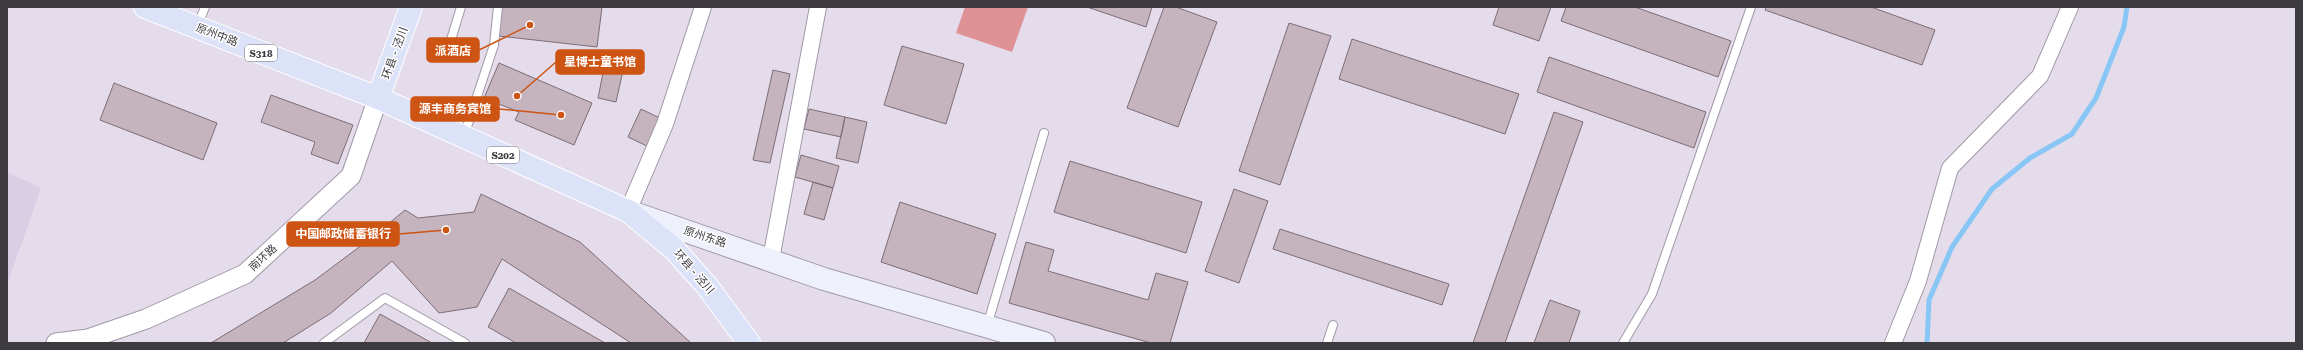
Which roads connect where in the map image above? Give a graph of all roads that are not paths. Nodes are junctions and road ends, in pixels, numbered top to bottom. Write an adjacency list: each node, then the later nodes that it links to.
1 (145, 7): 10 (main road, 原州中路 / S318)
2 (205, 7): 10 (lane)
3 (411, 7): 12 (main road, 环县 - 泾川)
4 (461, 7): 11 (lane)
5 (498, 7): 14 (lane)
6 (703, 7): 15 (street)
7 (818, 7): 16 (street)
8 (1751, 7): 26 (lane)
9 (2070, 7): 27 (street)
10 (197, 28): 12 (main road, 原州中路 / S318)
11 (447, 53)
12 (378, 98): 14 (main road, 原州东路 / S202); 19 (street, 南环路)
13 (1044, 133): 18 (lane)
14 (464, 137): 15 (main road, 原州东路 / S202)
15 (628, 211): 16 (main road, 原州东路); 23 (main road, 环县 - 泾川 / S202)
16 (771, 259): 18 (main road, 原州东路)
17 (1334, 325): 25 (lane)
18 (987, 326): 24 (main road, 原州东路)
19 (89, 341): 20 (street, 南环路)
20 (56, 343)
21 (324, 343): 22 (lane)
22 (465, 343)
23 (749, 343)
24 (1044, 343)
25 (1327, 343)
26 (1623, 343)
27 (1893, 343)

